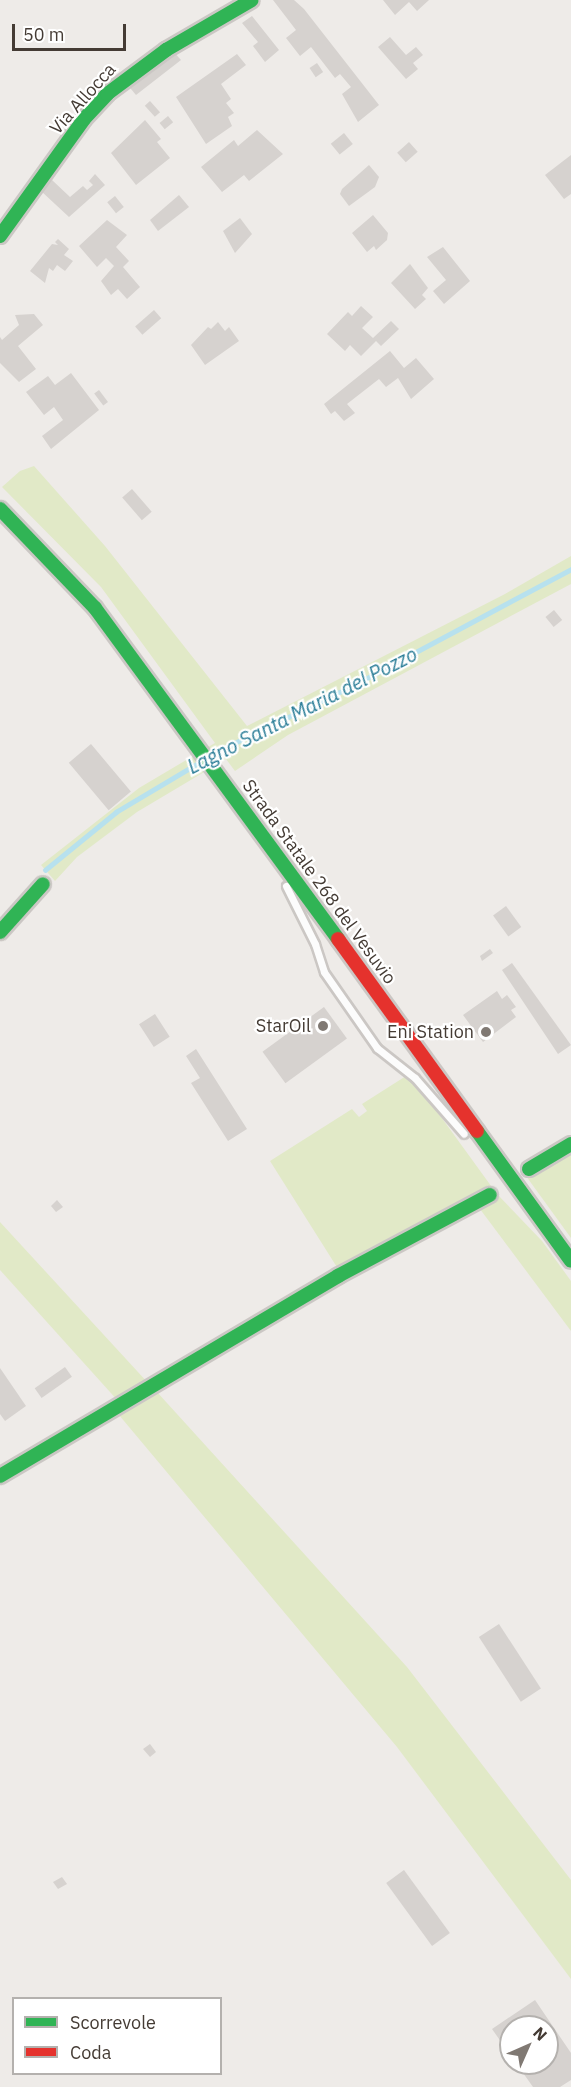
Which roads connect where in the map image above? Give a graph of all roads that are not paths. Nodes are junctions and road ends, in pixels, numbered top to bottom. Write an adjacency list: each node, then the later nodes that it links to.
1 (252, 0): 2 (main road, Via Allocca)
2 (0, 236)
3 (0, 509): 4 (main road, Strada Statale 268 del Vesuvio)
4 (261, 832): 7 (lane); 12 (main road, Strada Statale 268 del Vesuvio)
5 (43, 884): 6 (main road)
6 (0, 932)
7 (472, 1143)
8 (571, 1144): 10 (main road)
9 (486, 1160): 12 (lane)
10 (529, 1169)
11 (490, 1195): 14 (main road)
12 (526, 1198): 13 (main road, Strada Statale 268 del Vesuvio)
13 (571, 1261)
14 (0, 1476)

